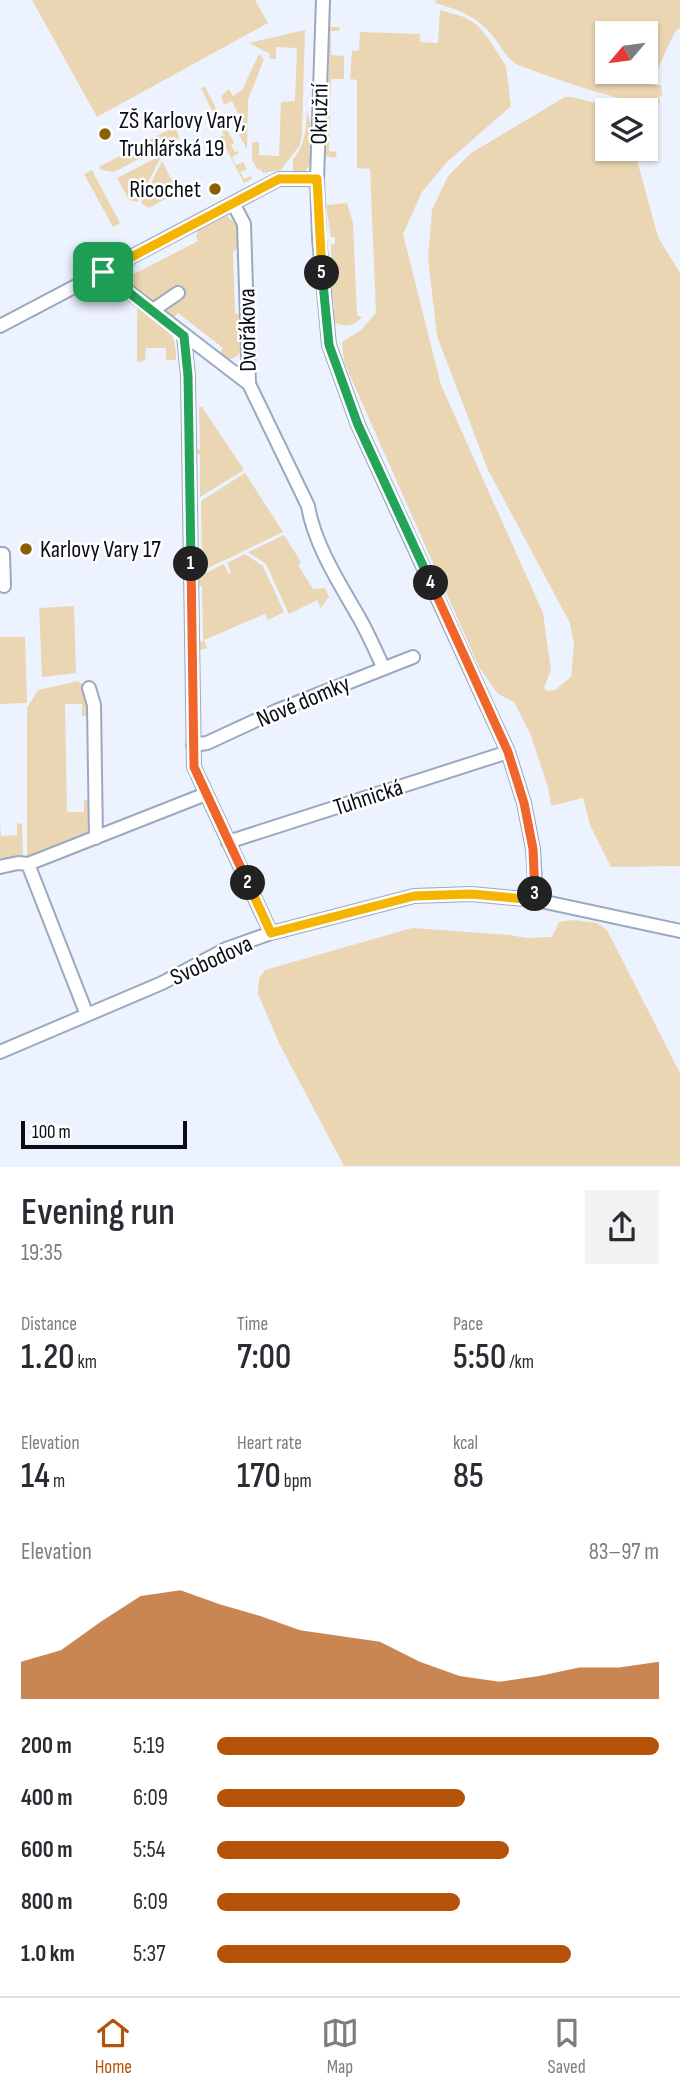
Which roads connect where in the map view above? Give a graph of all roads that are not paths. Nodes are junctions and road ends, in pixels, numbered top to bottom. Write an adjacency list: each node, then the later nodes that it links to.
1 (323, 0): 2 (street, Okružní)
2 (317, 179): 3 (street); 18 (street, Okružní)
3 (233, 203): 4 (street); 9 (street, Dvořákova)
4 (103, 272): 6 (street, Dvořákova); 7 (street)
5 (178, 293): 6 (street)
6 (153, 310): 8 (street, Dvořákova)
7 (1, 323)
8 (184, 336): 10 (street, Dvořákova); 17 (street)
9 (249, 353): 10 (street); 11 (street, Dvořákova)
10 (227, 366): 11 (street, Dvořákova)
11 (250, 384): 15 (street)
12 (0, 554): 13 (street)
13 (4, 586)
14 (413, 657): 15 (street, Nové domky)
15 (383, 667): 17 (street, Nové domky)
16 (89, 688): 20 (street)
17 (193, 745): 19 (street)
18 (508, 752): 21 (street, Tuhnická); 24 (street, Okružní)
19 (206, 794): 20 (street); 21 (street)
20 (96, 838): 22 (street)
21 (228, 842): 26 (street)
22 (27, 864): 23 (street); 27 (street)
23 (0, 867)
24 (536, 900): 25 (street, Svobodova); 26 (street, Svobodova)
25 (680, 931)
26 (271, 933): 27 (street, Svobodova)
27 (87, 1015): 28 (street, Svobodova)
28 (0, 1052)

